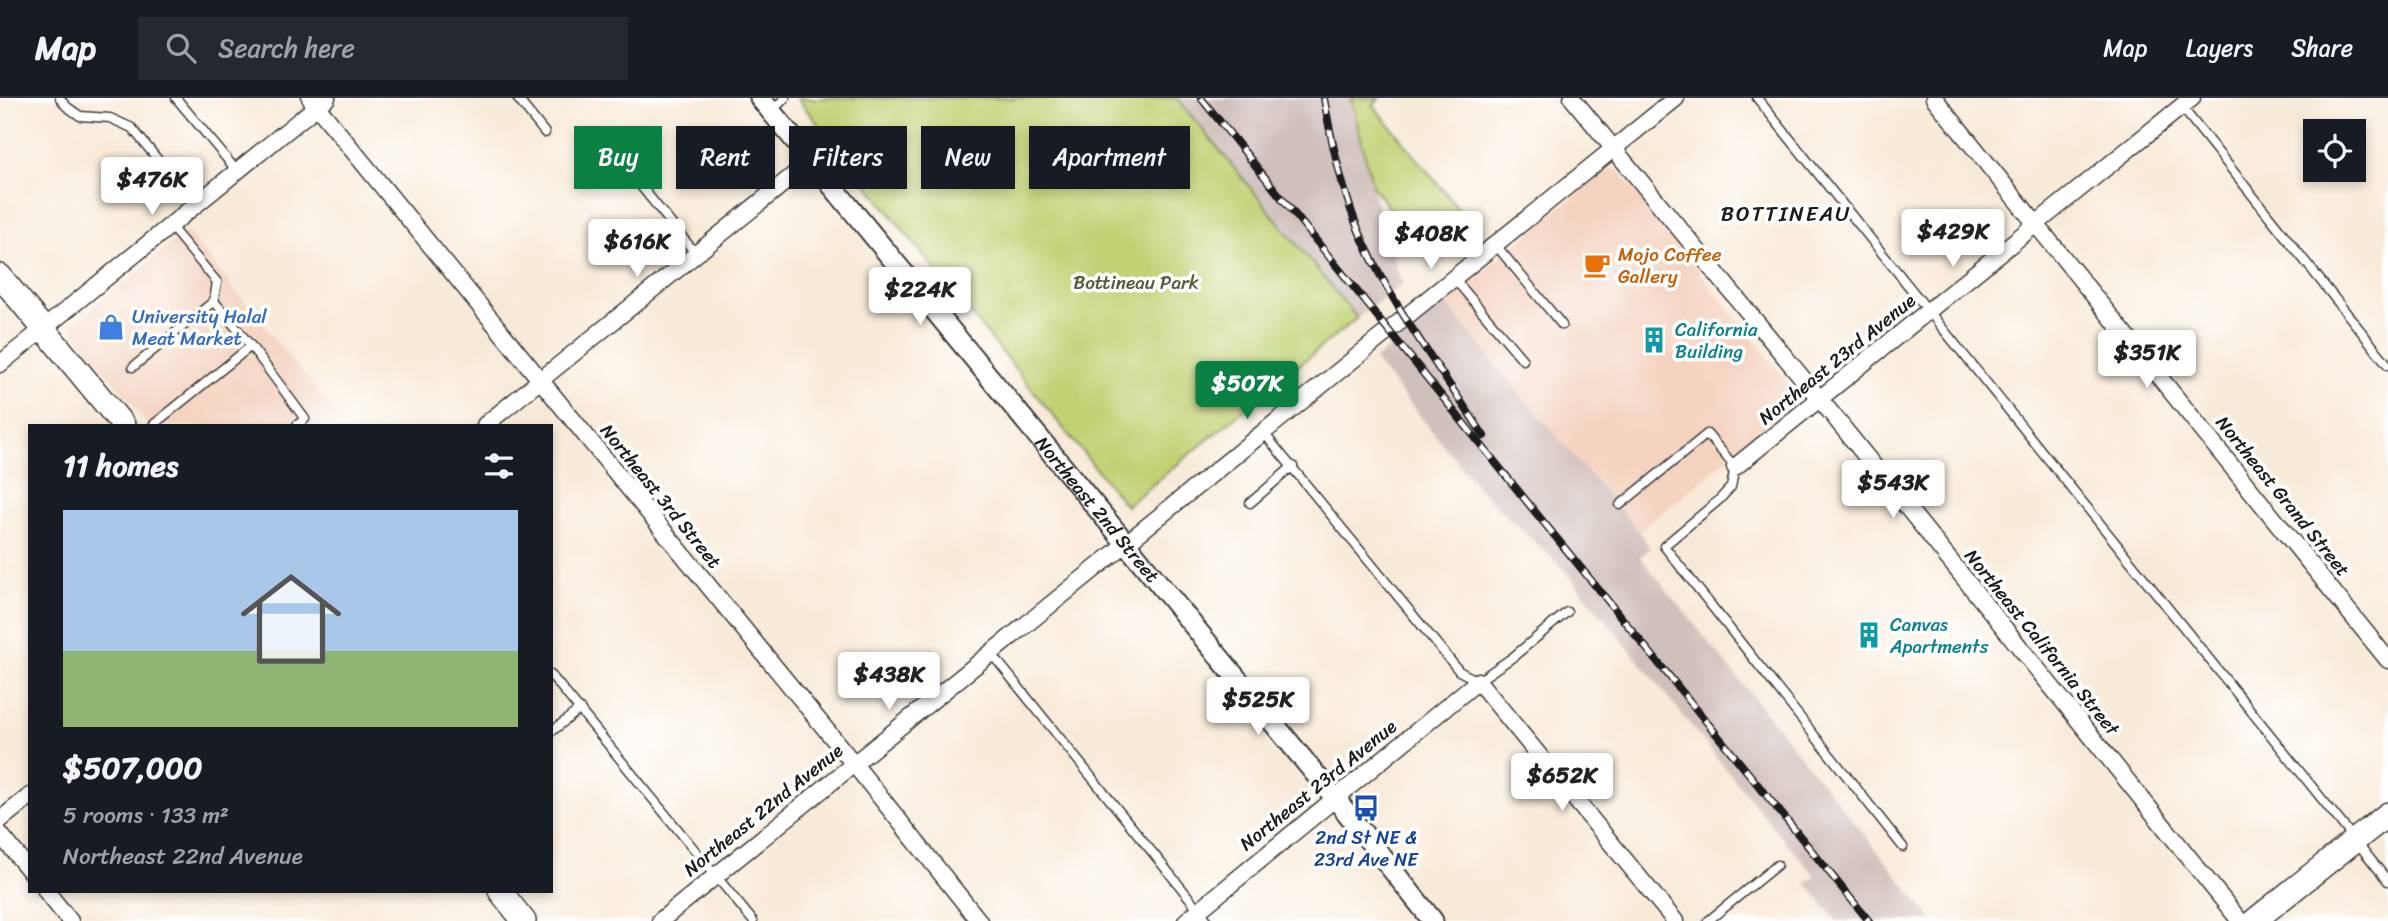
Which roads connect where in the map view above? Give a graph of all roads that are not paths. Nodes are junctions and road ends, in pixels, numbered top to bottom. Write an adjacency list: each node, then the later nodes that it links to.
1 (60, 98): 18 (lane)
2 (176, 98): 14 (lane)
3 (517, 98): 12 (lane)
4 (1572, 98): 13 (street, Northeast California Street)
5 (1676, 98): 13 (street, Northeast 22nd Avenue)
6 (1757, 98): 26 (lane)
7 (1934, 98): 19 (street, Northeast Grand Street)
8 (318, 101): 14 (street); 34 (street, Northeast 3rd Street)
9 (2187, 102): 19 (street, Northeast 23rd Avenue); 32 (lane)
10 (772, 103): 11 (street, Northeast 2nd Street)
11 (789, 128)
12 (545, 133)
13 (1613, 149): 21 (street, Northeast 22nd Avenue); 35 (street, Northeast California Street)
14 (237, 172): 18 (street)
15 (789, 179): 22 (street)
16 (643, 189): 22 (lane)
17 (834, 189): 45 (street, Northeast 2nd Street)
18 (195, 205): 20 (street)
19 (2038, 224): 26 (street, Northeast 23rd Avenue); 48 (street, Northeast Grand Street)
20 (170, 226): 25 (lane); 28 (street)
21 (1495, 244): 24 (street, Northeast 22nd Avenue); 27 (lane)
22 (696, 254): 34 (street)
23 (0, 276): 28 (main road)
24 (1453, 277): 30 (lane); 40 (street, Northeast 22nd Avenue)
25 (214, 301): 29 (lane); 33 (lane)
26 (1929, 312): 35 (street, Northeast 23rd Avenue); 59 (lane)
27 (1562, 325)
28 (44, 329): 31 (street); 36 (main road)
29 (251, 346): 37 (lane); 38 (lane)
30 (1523, 360)
31 (0, 365)
32 (2388, 365)
33 (133, 367)
34 (540, 382): 39 (street); 53 (street, Northeast 3rd Street)
35 (1820, 400): 42 (street, Northeast 23rd Avenue); 77 (street, Northeast California Street)
36 (122, 424)
37 (154, 424)
38 (298, 424)
39 (486, 424)
40 (1264, 432): 41 (lane); 45 (street, Northeast 22nd Avenue)
41 (1293, 466): 43 (lane); 50 (lane)
42 (1735, 467): 44 (lane); 60 (lane)
43 (1250, 503)
44 (1620, 505)
45 (1125, 545): 47 (street, Northeast 22nd Avenue); 55 (street, Northeast 2nd Street)
46 (1567, 612): 50 (lane)
47 (991, 653): 53 (street, Northeast 22nd Avenue); 67 (lane)
48 (2388, 660)
49 (553, 677): 51 (lane)
50 (1478, 681): 55 (street, Northeast 23rd Avenue); 75 (street)
51 (580, 709): 52 (lane); 63 (lane)
52 (553, 730)
53 (854, 764): 63 (street, Northeast 22nd Avenue); 72 (street, Northeast 3rd Street)
54 (28, 798): 57 (street)
55 (1335, 798): 67 (street, Northeast 23rd Avenue); 74 (street, Northeast 2nd Street)
56 (2388, 814): 59 (main road)
57 (0, 820)
58 (0, 834): 62 (street)
59 (2354, 841): 64 (lane); 78 (main road)
60 (1903, 847)
61 (1777, 865): 76 (lane)
62 (28, 869)
63 (716, 875): 70 (street, Northeast 22nd Avenue); 71 (lane)
64 (2388, 881)
65 (48, 893): 68 (street)
66 (502, 893): 69 (main road)
67 (1204, 916): 73 (street, Northeast 23rd Avenue)
68 (70, 921)
69 (524, 921)
70 (660, 921)
71 (753, 921)
72 (979, 921)
73 (1186, 921)
74 (1433, 921)
75 (1675, 921)
76 (1709, 921)
77 (2240, 921)
78 (2254, 921)

